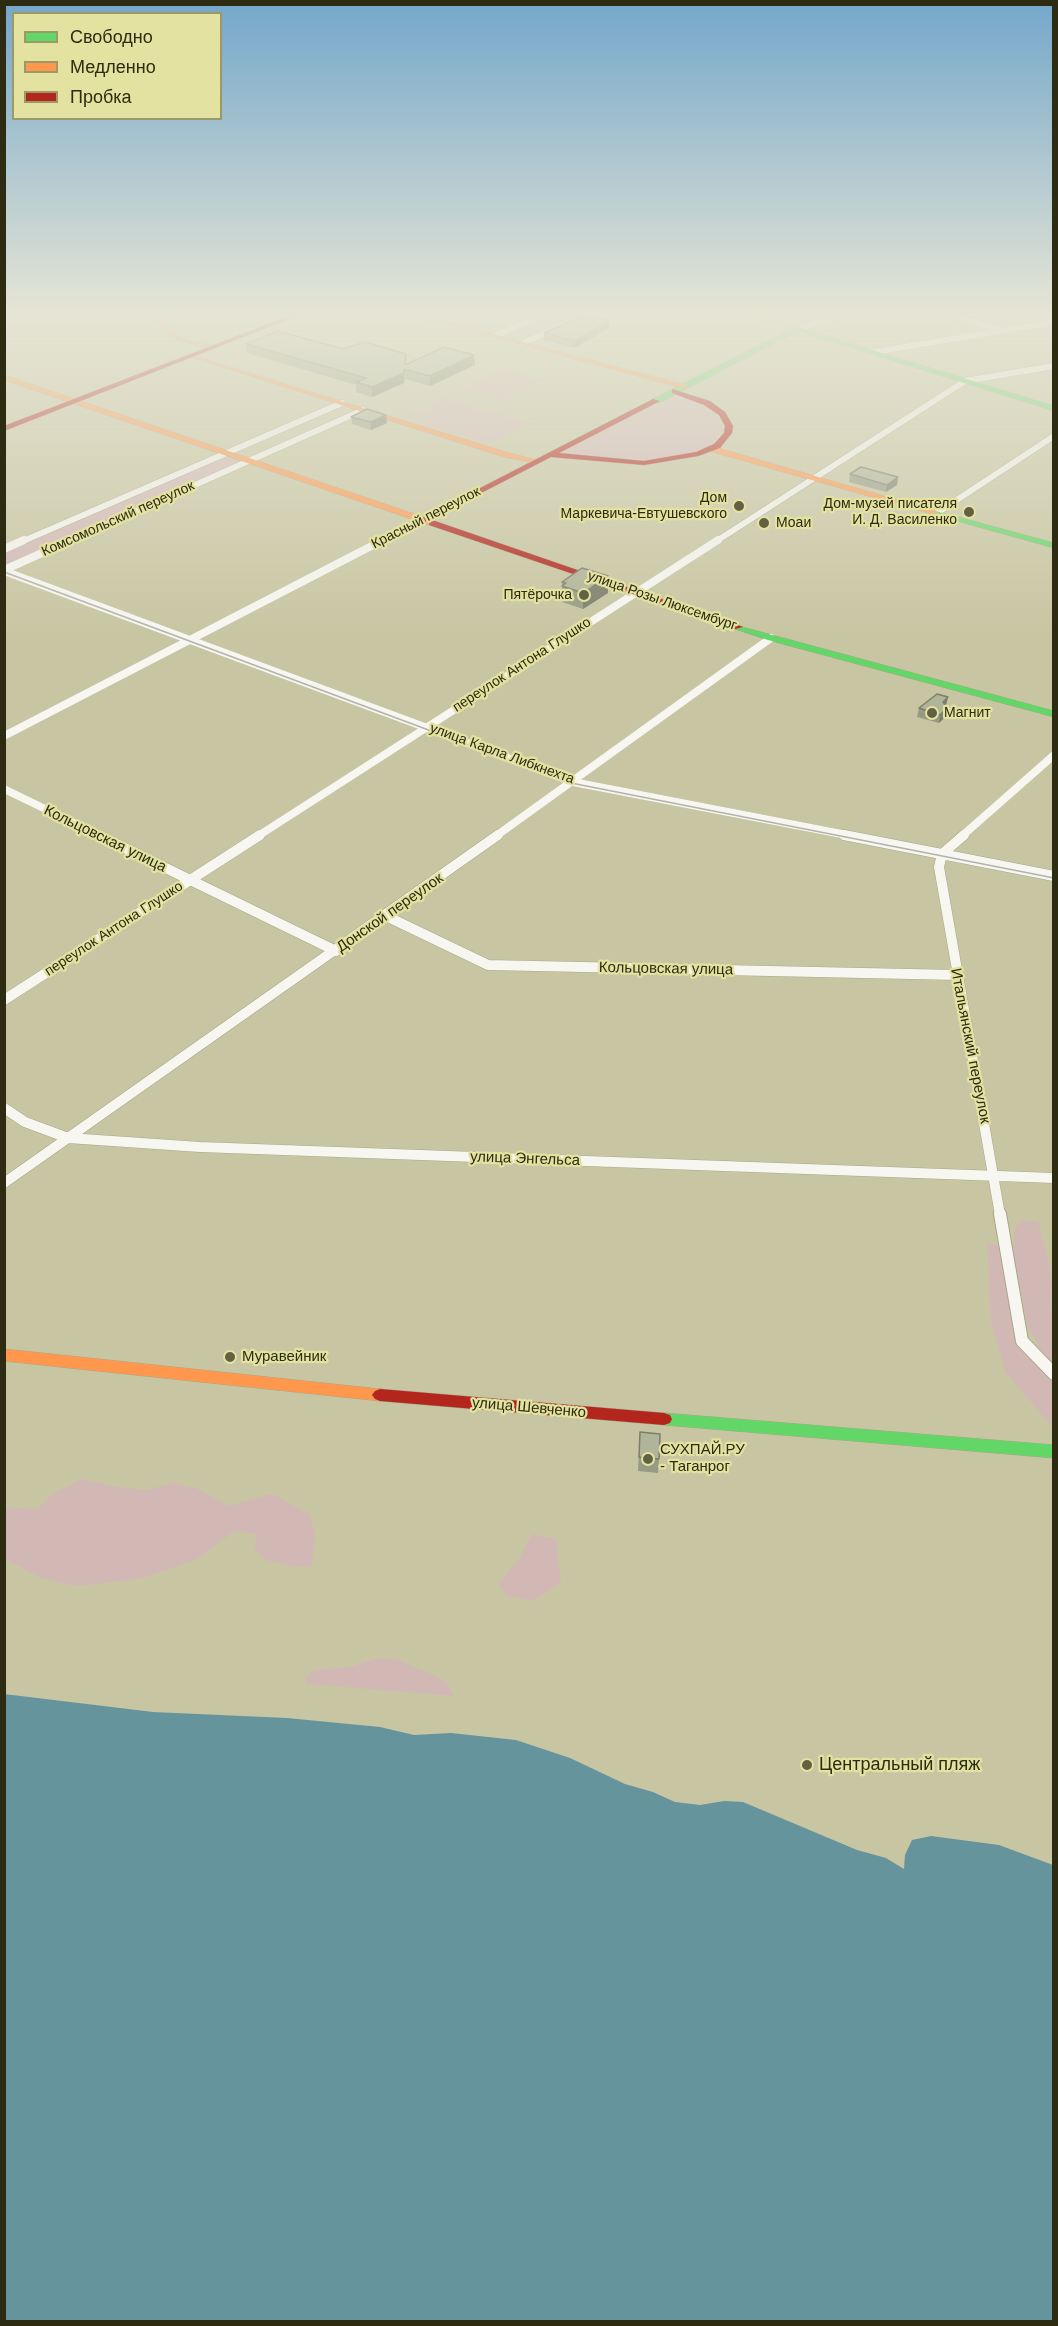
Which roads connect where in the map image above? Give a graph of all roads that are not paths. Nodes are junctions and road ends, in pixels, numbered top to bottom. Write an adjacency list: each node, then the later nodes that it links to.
1 (26, 421): 9 (main road)
2 (132, 421): 12 (main road, улица Розы Люксембург)
3 (301, 421): 12 (street, Комсомольский переулок)
4 (339, 421): 14 (street, Комсомольский переулок)
5 (397, 421): 15 (main road)
6 (616, 421): 13 (main road, Красный переулок)
7 (727, 421): 11 (main road)
8 (903, 421): 16 (street, переулок Антона Глушко)
9 (4, 429)
10 (1053, 436): 17 (street)
11 (712, 449): 13 (main road); 16 (main road)
12 (226, 453): 14 (main road, улица Розы Люксембург); 20 (street, Комсомольский переулок)
13 (549, 454): 15 (main road, Красный переулок)
14 (249, 461): 18 (main road, улица Розы Люксембург); 21 (street, Комсомольский переулок)
15 (536, 461): 18 (main road, Красный переулок)
16 (812, 479): 17 (main road); 22 (street, переулок Антона Глушко)
17 (937, 513): 19 (main road)
18 (422, 520): 22 (main road, улица Розы Люксембург); 24 (street, Красный переулок)
19 (1053, 546)
20 (4, 549)
21 (4, 570): 24 (street, улица Карла Либкнехта)
22 (635, 592): 23 (main road, улица Розы Люксембург); 26 (street, переулок Антона Глушко)
23 (771, 638): 25 (main road, улица Розы Люксембург); 29 (street, Донской переулок)
24 (189, 640): 26 (street, улица Карла Либкнехта); 27 (street, Красный переулок)
25 (1053, 714)
26 (427, 727): 29 (street, улица Карла Либкнехта); 33 (street, переулок Антона Глушко)
27 (4, 735)
28 (1053, 755): 31 (street)
29 (573, 782): 31 (street, улица Карла Либкнехта); 34 (street, Донской переулок)
30 (4, 789): 33 (street, Кольцовская улица)
31 (942, 854): 32 (street, улица Карла Либкнехта); 36 (street, Итальянский переулок)
32 (1053, 876)
33 (190, 880): 35 (street, Кольцовская улица); 37 (street, переулок Антона Глушко)
34 (386, 916): 35 (street, Донской переулок); 36 (street, Кольцовская улица)
35 (336, 951): 39 (street, Донской переулок)
36 (957, 975): 40 (street, Итальянский переулок)
37 (4, 1000)
38 (4, 1108): 39 (street, улица Энгельса)
39 (68, 1138): 40 (street, улица Энгельса); 42 (street, Донской переулок)
40 (994, 1175): 41 (street, улица Энгельса); 44 (street, Итальянский переулок)
41 (1053, 1178)
42 (4, 1184)
43 (4, 1355): 45 (main road, улица Шевченко)
44 (1053, 1374)
45 (1053, 1452)

